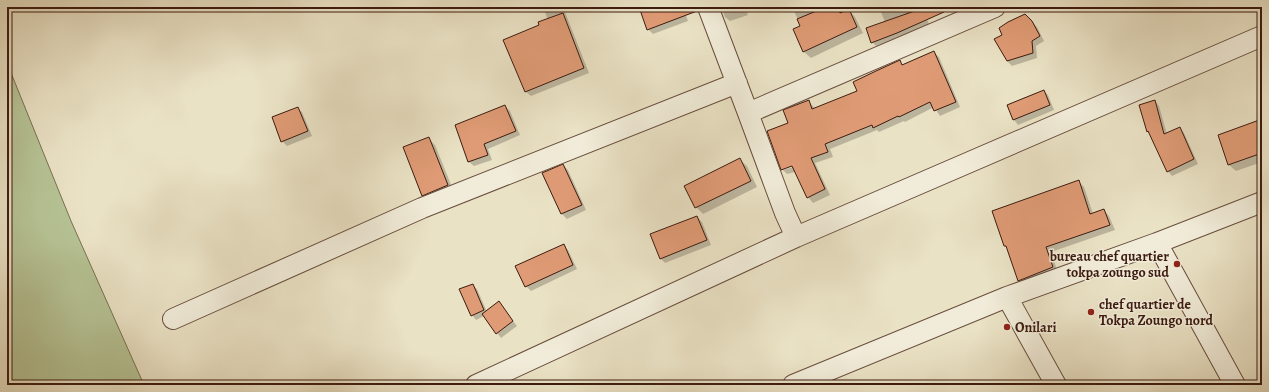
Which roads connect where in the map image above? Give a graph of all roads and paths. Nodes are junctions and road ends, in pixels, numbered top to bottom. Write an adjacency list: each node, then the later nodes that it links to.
1 (708, 7): 4 (street)
2 (995, 7): 5 (street)
3 (1262, 36): 7 (street)
4 (737, 83): 5 (street); 10 (street)
5 (748, 113): 7 (street)
6 (1262, 202): 8 (street)
7 (796, 237): 11 (street)
8 (1157, 243): 9 (street); 14 (street)
9 (1007, 297): 12 (street); 13 (street)
10 (173, 319)
11 (476, 385)
12 (793, 385)
13 (1056, 385)
14 (1235, 385)

